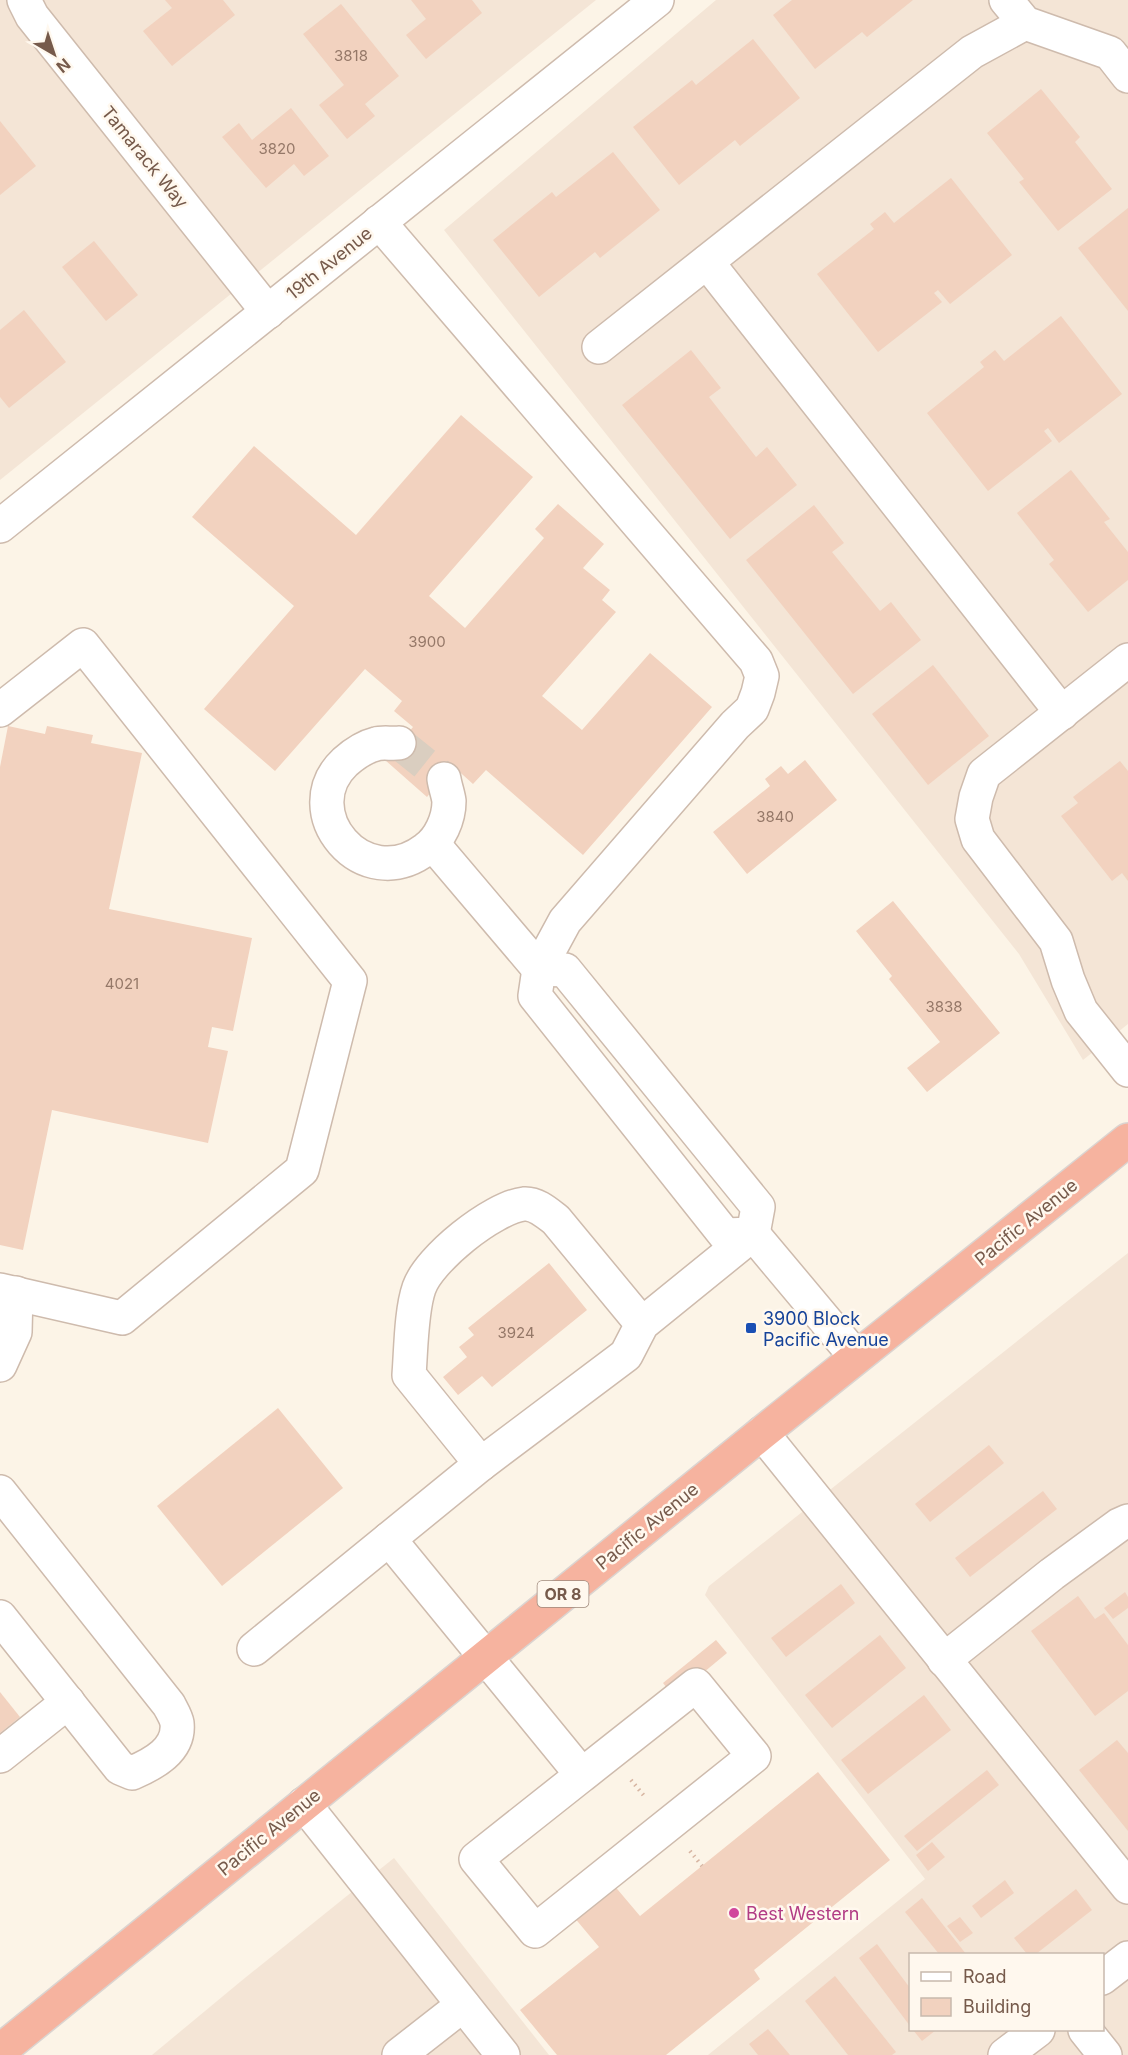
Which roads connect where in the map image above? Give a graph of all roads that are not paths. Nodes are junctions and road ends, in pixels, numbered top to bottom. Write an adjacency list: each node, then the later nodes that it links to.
1 (24, 0): 7 (street, Tamarack Way)
2 (657, 0): 5 (street, 19th Avenue)
3 (1016, 11): 4 (street); 6 (street)
4 (1128, 76)
5 (380, 222): 7 (street, 19th Avenue); 16 (street)
6 (707, 262): 8 (street); 12 (street)
7 (268, 312): 9 (street, 19th Avenue)
8 (599, 346)
9 (0, 526)
10 (1128, 660): 12 (street)
11 (0, 710): 20 (street)
12 (1062, 713): 17 (street)
13 (399, 743): 15 (street)
14 (444, 779): 15 (street)
15 (433, 844): 16 (street)
16 (539, 969): 19 (street)
17 (1128, 1070)
18 (1128, 1140): 22 (highway, Pacific Avenue / OR 8)
19 (753, 1234): 21 (street); 22 (street)
20 (8, 1292): 23 (street)
21 (642, 1324): 25 (street); 25 (street)
22 (856, 1358): 24 (highway, Pacific Avenue / OR 8)
23 (0, 1365)
24 (762, 1433): 31 (highway, Pacific Avenue / OR 8); 32 (street)
25 (482, 1464): 28 (street)
26 (0, 1492): 33 (street)
27 (1128, 1521): 32 (street)
28 (389, 1539): 30 (street); 31 (street)
29 (0, 1617): 33 (street)
30 (254, 1649)
31 (485, 1657): 35 (street); 36 (highway, Pacific Avenue / OR 8)
32 (944, 1660): 37 (street)
33 (68, 1702): 34 (street)
34 (0, 1756)
35 (582, 1774): 35 (street)
36 (304, 1804): 40 (street); 43 (highway, Pacific Avenue / OR 8)
37 (1128, 1887)
38 (1128, 1958): 39 (street)
39 (1104, 1976)
40 (463, 2005): 44 (street); 45 (street)
41 (1037, 2031): 46 (street)
42 (1085, 2031): 47 (street)
43 (0, 2050)
44 (399, 2055)
45 (503, 2055)
46 (1005, 2055)
47 (1105, 2055)

